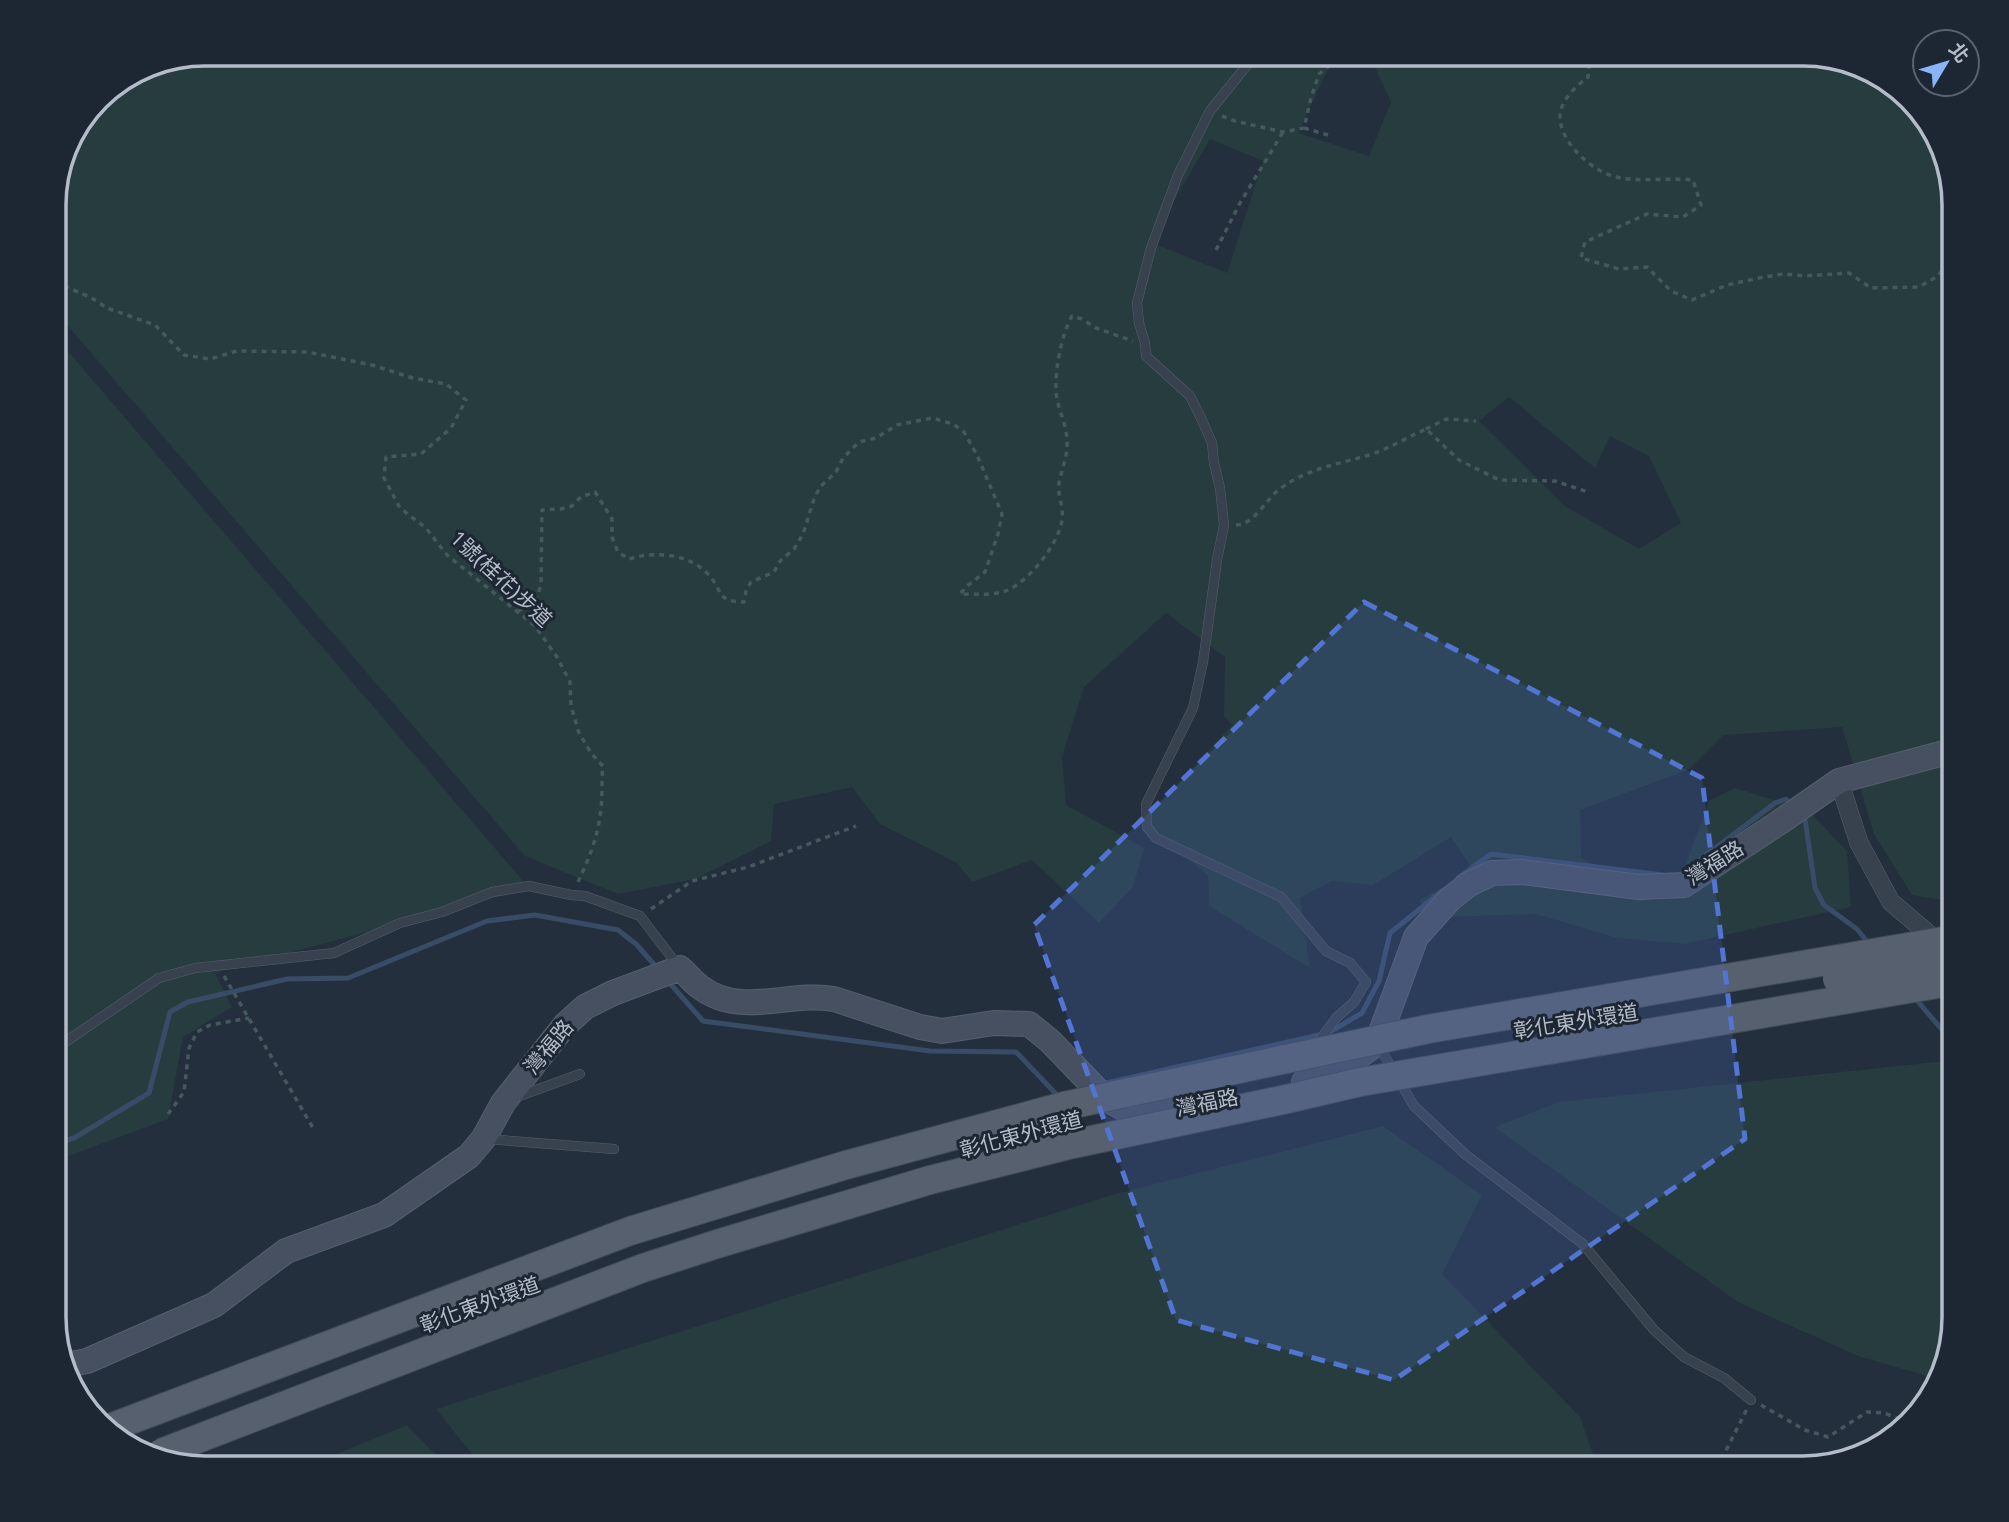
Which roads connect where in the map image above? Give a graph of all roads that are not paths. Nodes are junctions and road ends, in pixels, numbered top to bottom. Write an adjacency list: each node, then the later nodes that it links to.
1 (1246, 66): 12 (lane)
2 (1942, 753): 3 (street, 灣福路)
3 (1839, 781): 5 (street); 11 (street, 灣福路)
4 (1942, 941): 20 (main road, bridge)
5 (1942, 944)
6 (1942, 961): 21 (main road, 彰化東外環道, bridge)
7 (680, 968): 10 (lane); 13 (street, 灣福路); 15 (street, 灣福路)
8 (1942, 983): 22 (main road, 彰化東外環道, bridge)
9 (1942, 1002): 23 (main road)
10 (67, 1041)
11 (1377, 1043): 12 (street, 灣福路); 13 (street, 灣福路); 19 (lane)
12 (1322, 1059): 13 (street, 灣福路)
13 (1080, 1073)
14 (580, 1074): 15 (lane)
15 (503, 1103): 16 (street, 灣福路)
16 (484, 1138): 17 (lane); 18 (street, 灣福路)
17 (614, 1149)
18 (75, 1363)
19 (1751, 1400)
20 (118, 1425)
21 (132, 1434)
22 (168, 1450)
23 (199, 1455)

